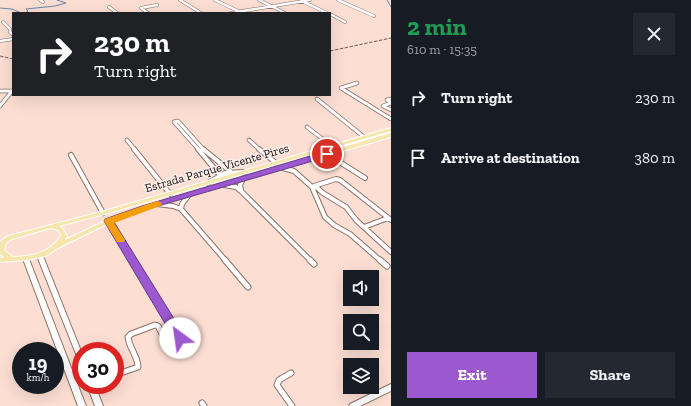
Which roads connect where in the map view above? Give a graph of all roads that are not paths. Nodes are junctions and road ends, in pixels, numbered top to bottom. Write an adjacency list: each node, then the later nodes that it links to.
1 (40, 0): 8 (street)
2 (180, 0): 14 (street)
3 (215, 0): 15 (street)
4 (259, 0): 10 (street)
5 (310, 0): 7 (street)
6 (338, 0): 19 (street)
7 (301, 1): 10 (street); 17 (street)
8 (43, 2)
9 (157, 5): 13 (street)
10 (272, 6): 15 (street); 16 (street)
11 (110, 7): 12 (street)
12 (116, 12)
13 (146, 12)
14 (198, 12)
15 (241, 12)
16 (283, 12)
17 (325, 12)
18 (331, 15): 21 (street)
19 (374, 16)
20 (3, 22): 22 (street)
21 (345, 22)
22 (12, 34)
23 (12, 38): 24 (street)
24 (0, 41)
25 (357, 83): 31 (street)
26 (0, 91): 29 (street)
27 (317, 99): 35 (street)
28 (391, 99): 30 (street)
29 (0, 106)
30 (391, 110)
31 (391, 119)
32 (307, 127): 39 (street)
33 (391, 130): 35 (main road, Estrada Parque Vicente Pires)
34 (391, 135): 39 (main road)
35 (364, 137): 39 (main road, Estrada Parque Vicente Pires)
36 (192, 139): 36 (street); 40 (street)
37 (127, 140): 57 (street)
38 (249, 140): 43 (street)
39 (332, 149): 43 (main road, Estrada Parque Vicente Pires); 45 (main road, Estrada Parque Vicente Pires); 51 (street)
40 (205, 153): 42 (street); 44 (street)
41 (70, 155): 61 (street)
42 (218, 162): 44 (street); 47 (street)
43 (276, 163): 49 (main road, Estrada Parque Vicente Pires)
44 (212, 164): 50 (street)
45 (294, 164): 46 (main road, Estrada Parque Vicente Pires); 48 (street)
46 (282, 168): 48 (street); 52 (main road, Estrada Parque Vicente Pires)
47 (230, 171): 49 (street); 50 (street)
48 (294, 171): 55 (street)
49 (246, 172): 53 (main road, Estrada Parque Vicente Pires)
50 (219, 174): 53 (street)
51 (365, 178)
52 (243, 179): 54 (main road, Estrada Parque Vicente Pires); 56 (street)
53 (208, 183): 57 (main road, Estrada Parque Vicente Pires)
54 (224, 185): 56 (street); 58 (main road, Estrada Parque Vicente Pires)
55 (314, 186): 62 (street); 65 (street); 75 (street)
56 (242, 192): 74 (street)
57 (170, 194): 61 (main road, Estrada Parque Vicente Pires)
58 (189, 195): 59 (main road, Estrada Parque Vicente Pires); 60 (street)
59 (157, 204): 60 (street); 63 (main road, Estrada Parque Vicente Pires)
60 (181, 209): 76 (street)
61 (103, 213): 64 (main road, Estrada Parque Vicente Pires)
62 (390, 219): 65 (street)
63 (109, 221): 68 (main road, Estrada Parque Vicente Pires); 77 (street)
64 (49, 226): 66 (main road, Estrada Parque Vicente Pires); 68 (main road)
65 (364, 228): 69 (street)
66 (10, 236): 67 (main road); 71 (main road)
67 (0, 240)
68 (56, 247): 70 (main road, Estrada Parque Vicente Pires)
69 (391, 252)
70 (40, 256): 72 (main road, Estrada Parque Vicente Pires); 78 (street)
71 (11, 259): 72 (main road, Estrada Parque Vicente Pires); 73 (main road)
72 (26, 259): 85 (street)
73 (0, 260)
74 (314, 264)
75 (387, 266)
76 (248, 287)
77 (180, 338)
78 (74, 342)
79 (170, 348): 80 (street)
80 (124, 372)
81 (291, 373): 87 (street)
82 (391, 387): 84 (street)
83 (94, 394): 86 (street)
84 (357, 405)
85 (82, 406)
86 (99, 406)
87 (292, 406)

